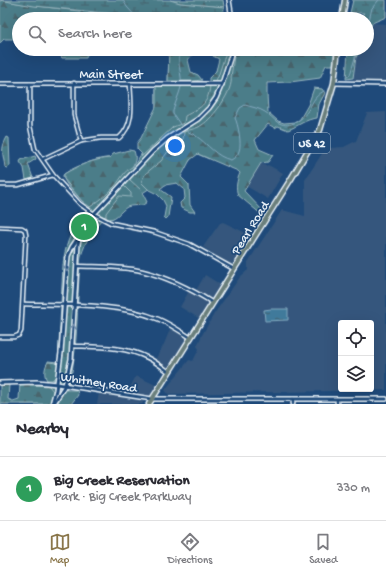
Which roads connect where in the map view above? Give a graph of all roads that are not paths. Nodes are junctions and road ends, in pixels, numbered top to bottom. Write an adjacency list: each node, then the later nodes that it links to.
1 (229, 0): 3 (street)
2 (345, 0): 4 (main road)
3 (231, 12)
4 (343, 12)
5 (231, 56): 12 (street)
6 (337, 56): 9 (main road, Pearl Road / US 42)
7 (74, 83): 8 (street, Main Street); 11 (street, Main Street); 14 (street)
8 (130, 83): 12 (street, Main Street); 14 (street)
9 (334, 83): 13 (street); 22 (main road, Pearl Road / US 42)
10 (0, 84): 11 (street, Main Street)
11 (30, 84): 15 (street)
12 (222, 84): 18 (street)
13 (386, 84)
14 (81, 141): 15 (street)
15 (43, 159): 16 (street)
16 (53, 175): 17 (street); 18 (street)
17 (0, 185)
18 (94, 214): 20 (street); 22 (street)
19 (0, 227): 24 (street)
20 (80, 233): 21 (street); 25 (street, one-way to 25)
21 (77, 266): 23 (street); 26 (street)
22 (234, 269): 23 (main road, Pearl Road / US 42)
23 (213, 303): 28 (main road, Pearl Road / US 42)
24 (23, 304): 25 (street); 27 (street)
25 (65, 305): 26 (street); 32 (street)
26 (74, 305): 28 (street); 29 (street, one-way to 26)
27 (0, 337)
28 (190, 338): 30 (main road, Pearl Road / US 42)
29 (72, 346): 30 (street); 33 (street)
30 (169, 372): 35 (main road, Pearl Road / US 42)
31 (0, 383): 32 (street, Whitney Road)
32 (57, 384): 33 (street, Whitney Road); 39 (street)
33 (65, 385): 35 (street, Whitney Road); 39 (street)
34 (219, 398): 35 (street, Whitney Road); 36 (street, Whitney Road); 41 (street)
35 (152, 399): 40 (main road, Pearl Road / US 42)
36 (293, 399): 37 (street, Whitney Road); 42 (street)
37 (337, 399): 38 (street, Whitney Road); 43 (street)
38 (386, 399)
39 (53, 404)
40 (149, 404)
41 (219, 404)
42 (293, 404)
43 (337, 404)

